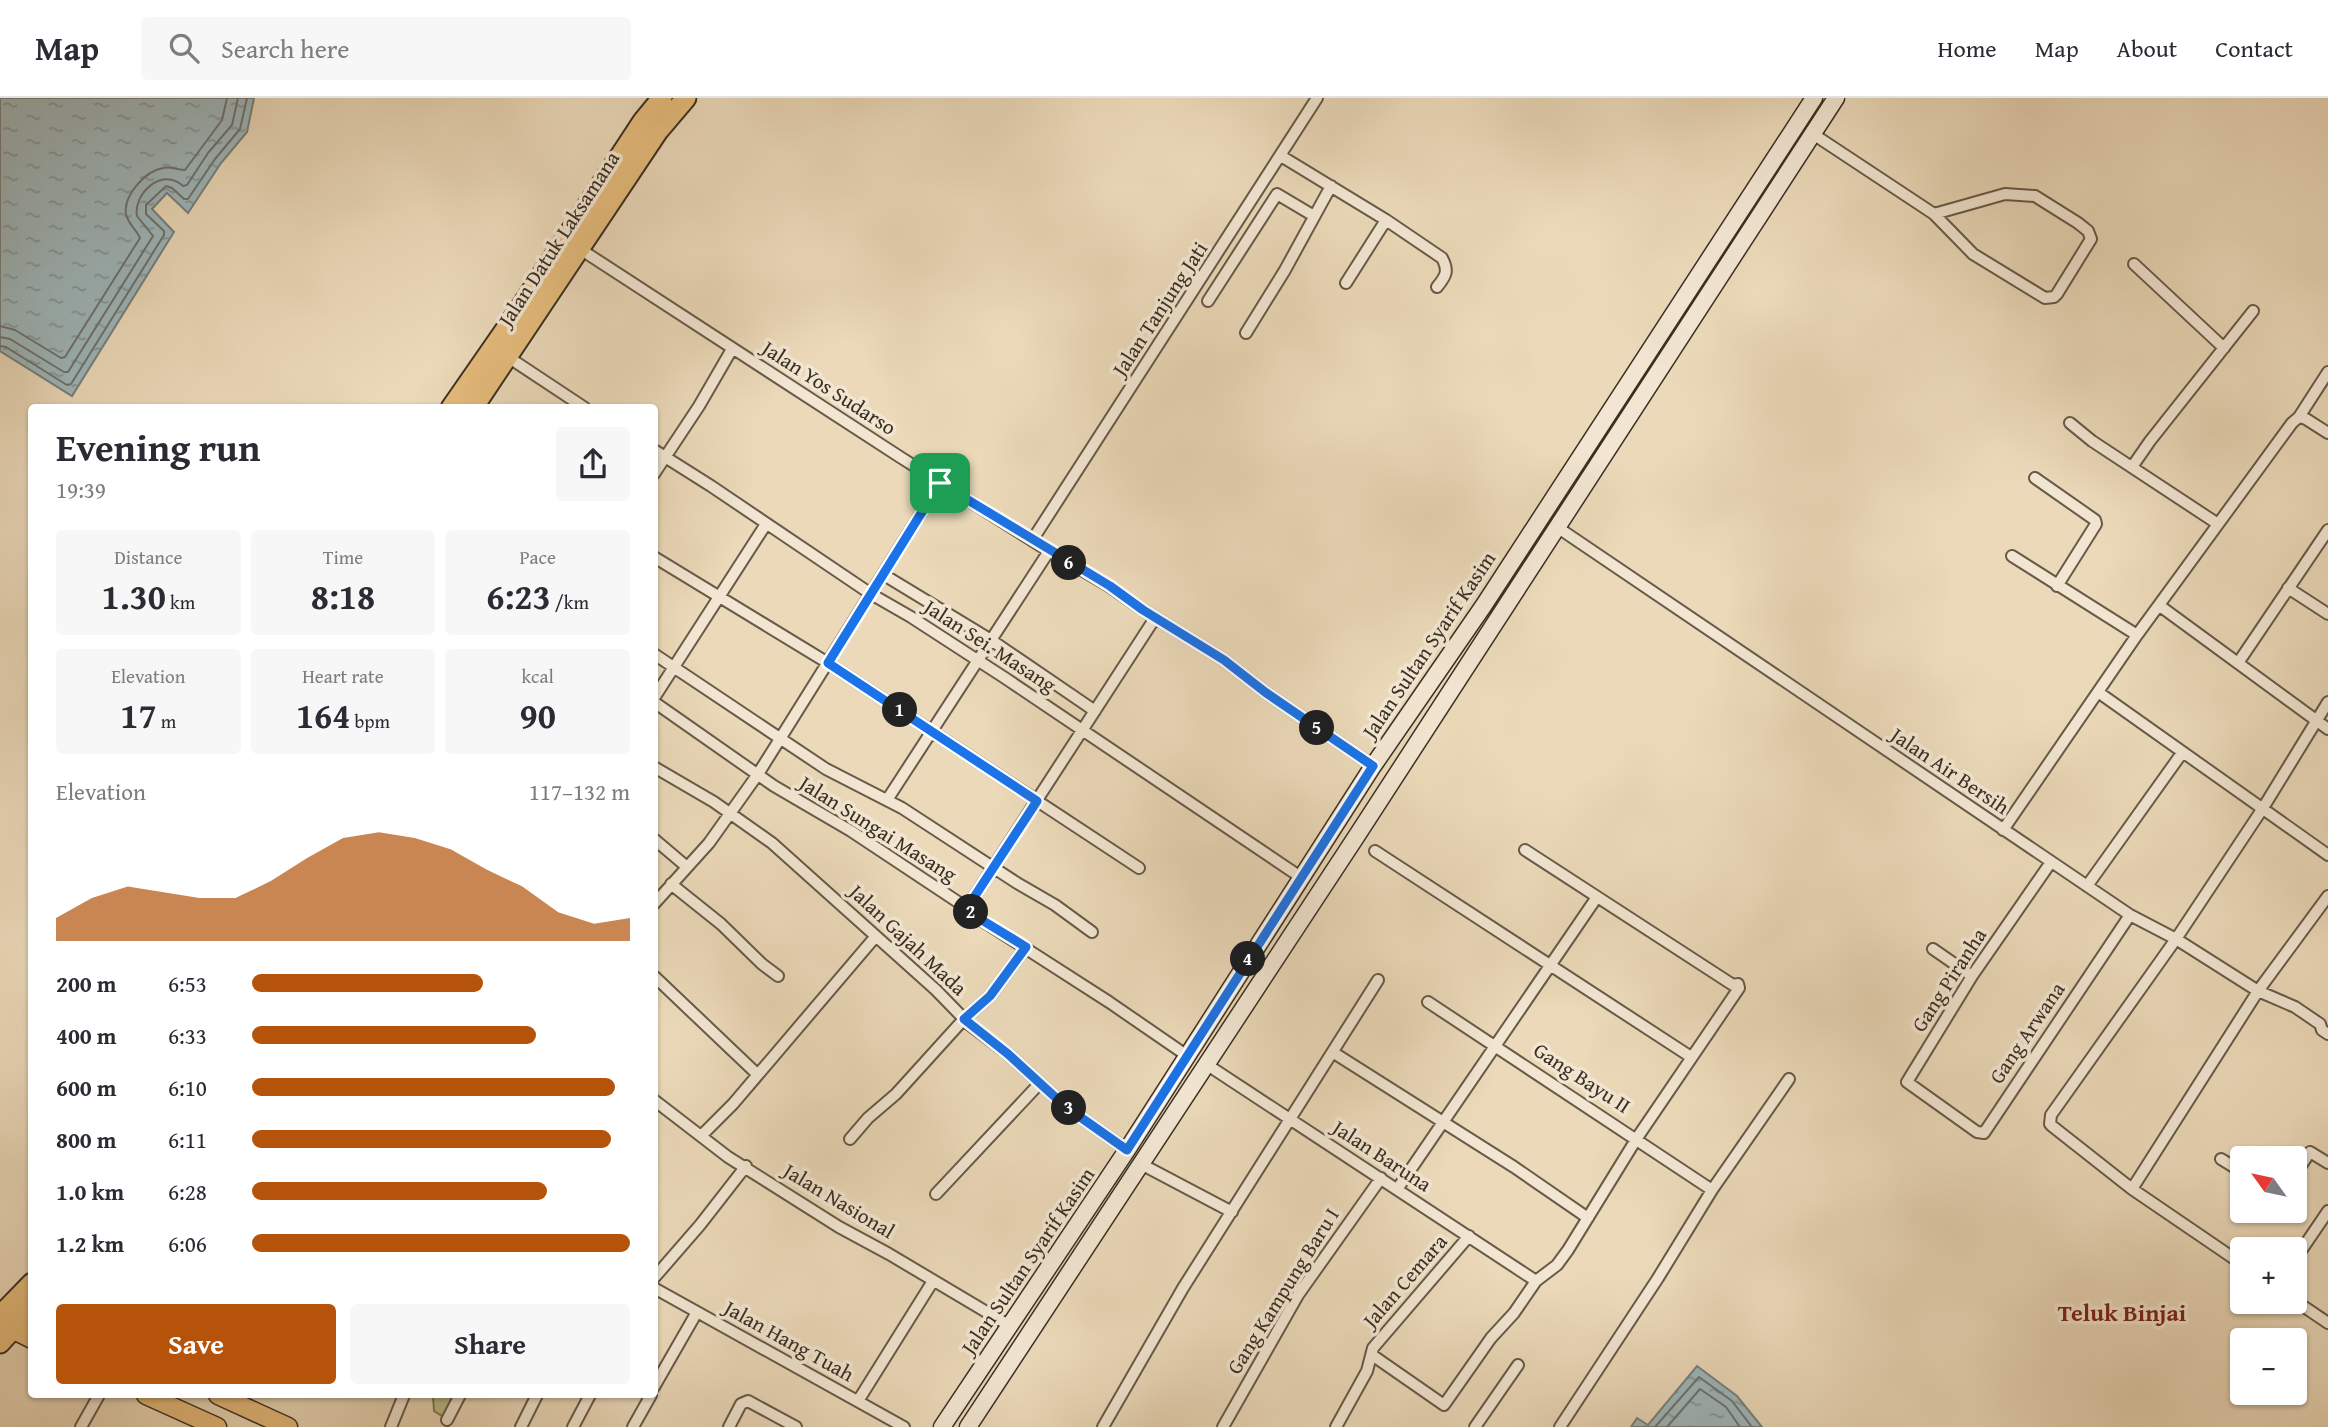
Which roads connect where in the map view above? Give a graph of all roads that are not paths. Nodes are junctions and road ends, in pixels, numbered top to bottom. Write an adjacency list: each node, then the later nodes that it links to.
1 (662, 98): 6 (highway, Jalan Datuk Laksamana)
2 (686, 98): 6 (highway, Jalan Datuk Laksamana)
3 (1317, 98): 8 (street, Jalan Tanjung Jati)
4 (1836, 98): 7 (street, Jalan Sultan Syarif Kasim)
5 (1811, 99): 27 (street, Jalan Sultan Syarif Kasim)
6 (650, 126): 13 (highway, Jalan Datuk Laksamana); 24 (highway, Jalan Datuk Laksamana)
7 (1813, 134): 10 (street); 29 (street, Jalan Sultan Syarif Kasim)
8 (1281, 156): 9 (street); 42 (street, Jalan Tanjung Jati)
9 (1331, 186): 11 (street); 12 (street)
10 (1934, 214): 10 (street)
11 (1314, 216): 17 (street); 19 (street)
12 (1387, 220): 15 (street); 16 (street)
13 (580, 249): 21 (street, Jalan Yos Sudarso); 22 (highway, Jalan Datuk Laksamana)
14 (2134, 264): 20 (street)
15 (1346, 283)
16 (1437, 287)
17 (1209, 301)
18 (2253, 311): 20 (street)
19 (1245, 333)
20 (2224, 348): 34 (street)
21 (732, 349): 33 (street); 37 (street, Jalan Yos Sudarso)
22 (508, 357): 25 (highway, Jalan Datuk Laksamana); 26 (street)
23 (2328, 372): 28 (street)
24 (454, 404)
25 (476, 404)
26 (579, 404)
27 (1608, 414): 29 (street); 76 (street, Jalan Sultan Syarif Kasim)
28 (2299, 417): 31 (street); 39 (street)
29 (1623, 424): 40 (street, Jalan Sultan Syarif Kasim)
30 (2070, 424): 34 (street)
31 (2328, 433)
32 (658, 452): 33 (street, Jalan Sei. Masang)
33 (666, 457): 35 (street); 38 (street, Jalan Sei. Masang)
34 (2132, 467): 39 (street)
35 (658, 468)
36 (2035, 478): 47 (street)
37 (940, 483): 42 (street, Jalan Yos Sudarso); 46 (street)
38 (766, 524): 49 (street, Jalan Sei. Masang); 50 (street)
39 (2218, 524): 51 (street)
40 (1557, 527): 83 (street, Jalan Air Bersih); 84 (street, Jalan Sultan Syarif Kasim)
41 (2328, 530): 48 (street)
42 (1033, 539): 43 (street, Jalan Yos Sudarso)
43 (1049, 551): 54 (street, Jalan Yos Sudarso); 57 (street)
44 (2012, 556): 47 (street)
45 (658, 560): 50 (street)
46 (884, 575): 49 (street); 53 (street)
47 (2057, 586): 56 (street)
48 (2288, 588): 52 (street); 62 (street)
49 (871, 594): 55 (street, Jalan Sei. Masang); 61 (street)
50 (719, 598): 61 (street); 63 (street)
51 (2160, 606): 56 (street); 62 (street)
52 (2328, 614)
53 (952, 615): 55 (street); 57 (street)
54 (1155, 618): 69 (street); 76 (street, Jalan Yos Sudarso)
55 (939, 635): 60 (street, Jalan Sei. Masang)
56 (2137, 635): 65 (street)
57 (991, 640): 59 (street); 60 (street)
58 (658, 657): 63 (street)
59 (1017, 658): 64 (street); 69 (street)
60 (977, 661): 64 (street, Jalan Sei. Masang); 72 (street)
61 (828, 663): 72 (street); 74 (street)
62 (2238, 663): 70 (street)
63 (675, 668): 66 (street); 74 (street)
64 (1004, 678): 73 (street, Jalan Sei. Masang)
65 (2098, 692): 75 (street); 83 (street)
66 (658, 694)
67 (2328, 702): 70 (street)
68 (658, 703): 78 (street, Jalan Sungai Masang)
69 (1095, 711): 73 (street)
70 (2316, 720): 71 (street); 81 (street)
71 (2328, 729)
72 (932, 731): 79 (street); 80 (street)
73 (1083, 731): 80 (street); 92 (street, Jalan Sei. Masang)
74 (779, 738): 78 (street); 79 (street)
75 (2182, 753): 81 (street); 94 (street)
76 (1373, 766): 92 (street, Jalan Sultan Syarif Kasim)
77 (658, 769): 82 (street, Jalan Gajah Mada)
78 (758, 774): 82 (street); 98 (street, Jalan Sungai Masang)
79 (887, 800): 90 (street)
80 (1037, 801): 90 (street); 91 (street)
81 (2263, 807): 87 (street); 103 (street)
82 (730, 814): 89 (street); 102 (street, Jalan Gajah Mada)
83 (2003, 830): 88 (street, Jalan Air Bersih)
84 (1356, 837): 106 (street); 119 (street, Jalan Sultan Syarif Kasim)
85 (658, 842): 89 (street)
86 (1525, 850): 96 (street)
87 (2328, 855)
88 (2051, 862): 94 (street, Jalan Air Bersih); 108 (street, Gang Piranha)
89 (687, 867): 93 (street)
90 (993, 867): 98 (street); 101 (street)
91 (1139, 868)
92 (1302, 878): 117 (street, Jalan Sultan Syarif Kasim)
93 (671, 884): 97 (street); 107 (street)
94 (2087, 886): 100 (street, Jalan Air Bersih)
95 (2328, 896): 99 (street)
96 (1597, 897): 106 (street); 118 (street)
97 (658, 899)
98 (967, 908): 104 (street, Jalan Sungai Masang)
99 (2324, 910): 111 (street)
100 (2130, 915): 103 (street, Jalan Air Bersih); 124 (street, Gang Arwana)
101 (1092, 932)
102 (876, 936): 113 (street, Jalan Gajah Mada); 120 (street)
103 (2176, 939): 111 (street, Jalan Air Bersih); 139 (street)
104 (1026, 947): 113 (street); 117 (street, Jalan Sungai Masang)
105 (1933, 949): 108 (street)
106 (1549, 966): 115 (street); 118 (street)
107 (778, 976)
108 (1972, 976): 124 (street, Gang Piranha)
109 (658, 980): 120 (street)
110 (1378, 980): 116 (street)
111 (2259, 991): 114 (street, Jalan Air Bersih); 139 (street)
112 (1428, 1002): 115 (street, Gang Bayu II)
113 (964, 1019): 122 (street, Jalan Gajah Mada); 129 (street)
114 (2328, 1034)
115 (1495, 1045): 126 (street); 128 (street, Gang Bayu II)
116 (1334, 1053): 125 (street); 126 (street)
117 (1186, 1055): 130 (street, Jalan Sultan Syarif Kasim)
118 (1690, 1057): 128 (street)
119 (1206, 1064): 125 (street, Jalan Baruna); 134 (street, Jalan Sultan Syarif Kasim)
120 (757, 1074): 127 (street)
121 (1789, 1079): 140 (street)
122 (1040, 1083): 130 (street, Jalan Gajah Mada); 141 (street)
123 (658, 1103): 127 (street, Jalan Nasional)
124 (1943, 1109)
125 (1291, 1118): 137 (street, Jalan Baruna); 143 (street)
126 (1443, 1122): 138 (street); 144 (street)
127 (702, 1136): 136 (street, Jalan Nasional)
128 (1637, 1138): 140 (street, Gang Bayu II); 144 (street)
129 (850, 1139)
130 (1127, 1150): 156 (street, Jalan Sultan Syarif Kasim)
131 (2307, 1156): 133 (street)
132 (2221, 1159): 135 (street)
133 (2328, 1163)
134 (1141, 1164): 143 (street); 183 (street, Jalan Sultan Syarif Kasim)
135 (2230, 1165)
136 (746, 1166): 148 (street); 149 (street, Jalan Nasional)
137 (1381, 1178): 138 (street, Jalan Baruna); 185 (street, Gang Kampung Baru I)
138 (1398, 1188): 145 (street, Jalan Baruna)
139 (2132, 1189): 147 (street)
140 (1712, 1190): 188 (street)
141 (936, 1194)
142 (2328, 1211): 146 (street)
143 (1232, 1212): 184 (street)
144 (1588, 1218): 150 (street)
145 (1469, 1236): 150 (street, Jalan Baruna); 159 (street, Jalan Cemara)
146 (2307, 1242)
147 (2230, 1256)
148 (658, 1273)
149 (933, 1281): 156 (street, Jalan Nasional); 170 (street)
150 (1536, 1281): 159 (street)
151 (658, 1290): 154 (street, Jalan Hang Tuah)
152 (27, 1306): 157 (highway)
153 (2307, 1309): 155 (street)
154 (697, 1312): 161 (street); 170 (street, Jalan Hang Tuah)
155 (2328, 1323)
156 (1010, 1326): 182 (street, Jalan Sultan Syarif Kasim)
157 (3, 1328): 158 (main road)
158 (28, 1337)
159 (1372, 1355): 186 (street, Jalan Cemara)
160 (1518, 1365): 187 (street)
161 (658, 1380)
162 (97, 1398): 172 (street)
163 (152, 1398): 173 (main road)
164 (231, 1398): 174 (main road)
165 (403, 1398): 175 (street)
166 (458, 1398): 171 (street)
167 (536, 1398): 176 (street)
168 (588, 1398): 177 (street)
169 (649, 1398): 178 (street)
170 (858, 1401): 181 (street, Jalan Hang Tuah)
171 (447, 1420)
172 (81, 1427)
173 (217, 1427)
174 (288, 1427)
175 (391, 1427)
176 (521, 1427)
177 (573, 1427)
178 (633, 1427)
179 (729, 1427): 180 (street)
180 (796, 1427)
181 (904, 1427)
182 (942, 1427)
183 (968, 1427)
184 (1103, 1427)
185 (1223, 1427)
186 (1336, 1427)
187 (1475, 1427)
188 (1560, 1427)

